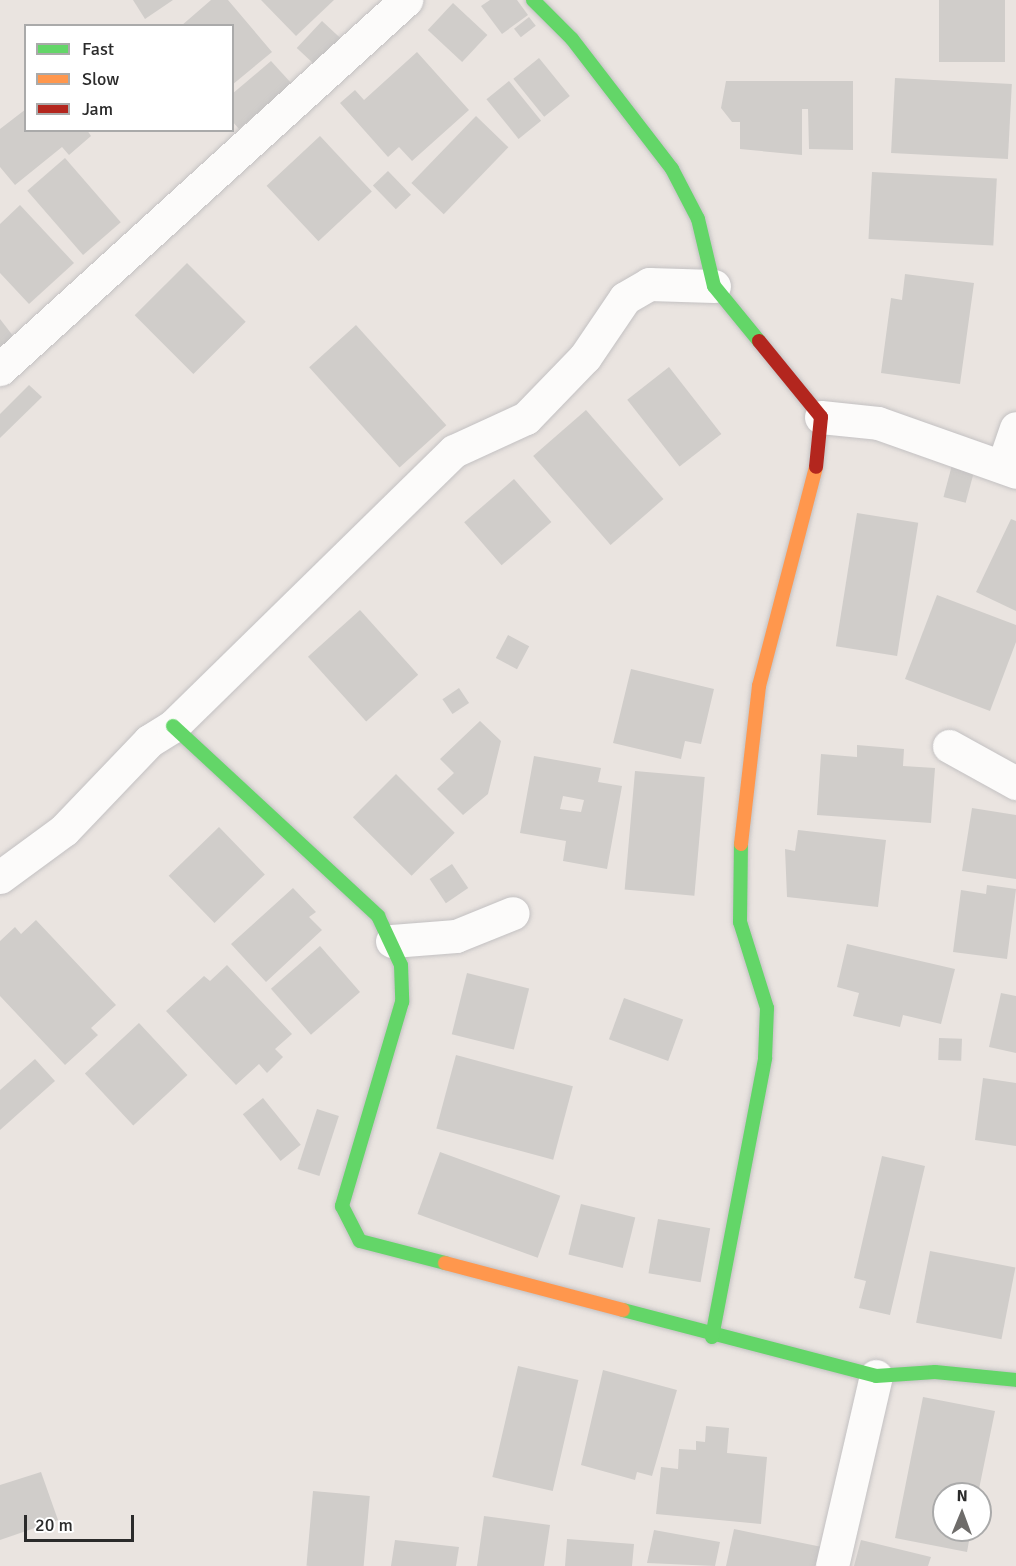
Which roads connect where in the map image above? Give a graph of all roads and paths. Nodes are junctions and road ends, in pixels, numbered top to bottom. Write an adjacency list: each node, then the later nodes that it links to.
1 (406, 0): 4 (street)
2 (533, 0): 3 (street)
3 (714, 286): 5 (street); 8 (street)
4 (0, 369)
5 (821, 417): 7 (street); 14 (street)
6 (1016, 428): 7 (street)
7 (1010, 469)
8 (173, 726): 11 (street); 13 (street)
9 (949, 746): 10 (street)
10 (1016, 783)
11 (5, 866)
12 (513, 913): 13 (street)
13 (392, 941): 14 (street)
14 (712, 1337): 15 (street)
15 (876, 1376): 16 (street); 17 (street)
16 (1016, 1380)
17 (832, 1566)

